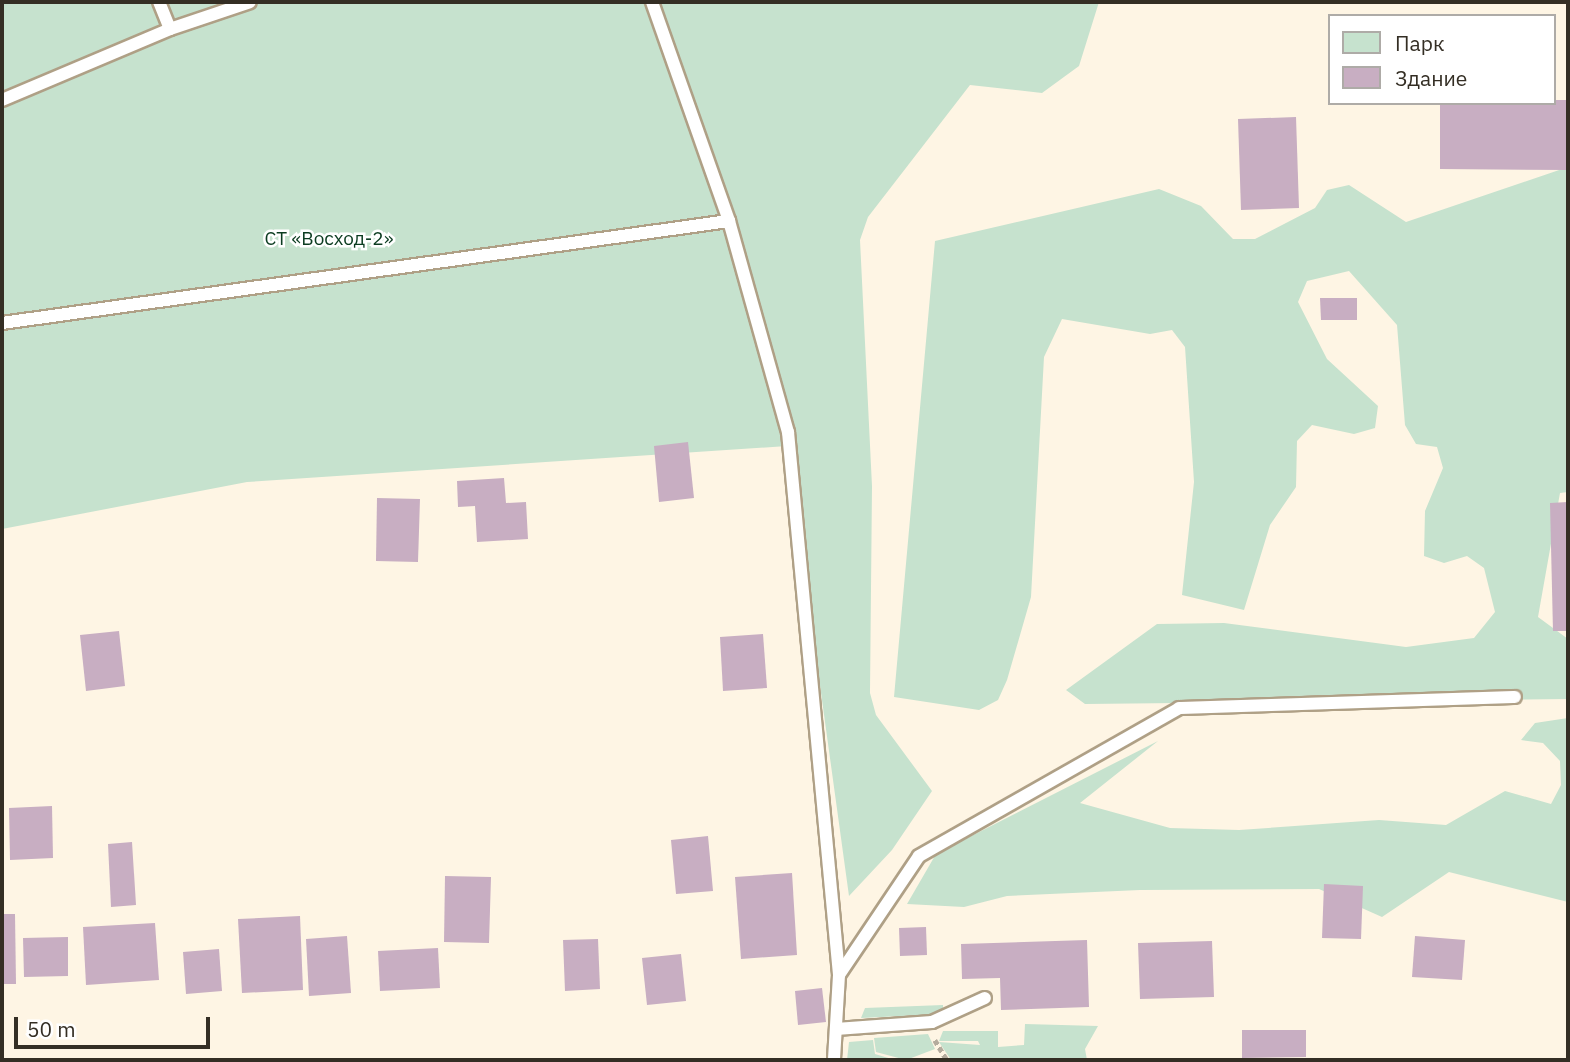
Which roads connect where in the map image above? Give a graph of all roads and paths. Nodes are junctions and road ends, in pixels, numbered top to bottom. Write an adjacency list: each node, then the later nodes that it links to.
1 (159, 2): 4 (lane)
2 (250, 2): 4 (lane)
3 (652, 2): 6 (lane)
4 (170, 29): 5 (lane)
5 (2, 100)
6 (729, 221): 7 (lane); 9 (lane)
7 (2, 323)
8 (1515, 697): 9 (lane)
9 (839, 975): 11 (lane)
10 (985, 998): 11 (lane)
11 (836, 1029): 12 (lane)
12 (835, 1060)

